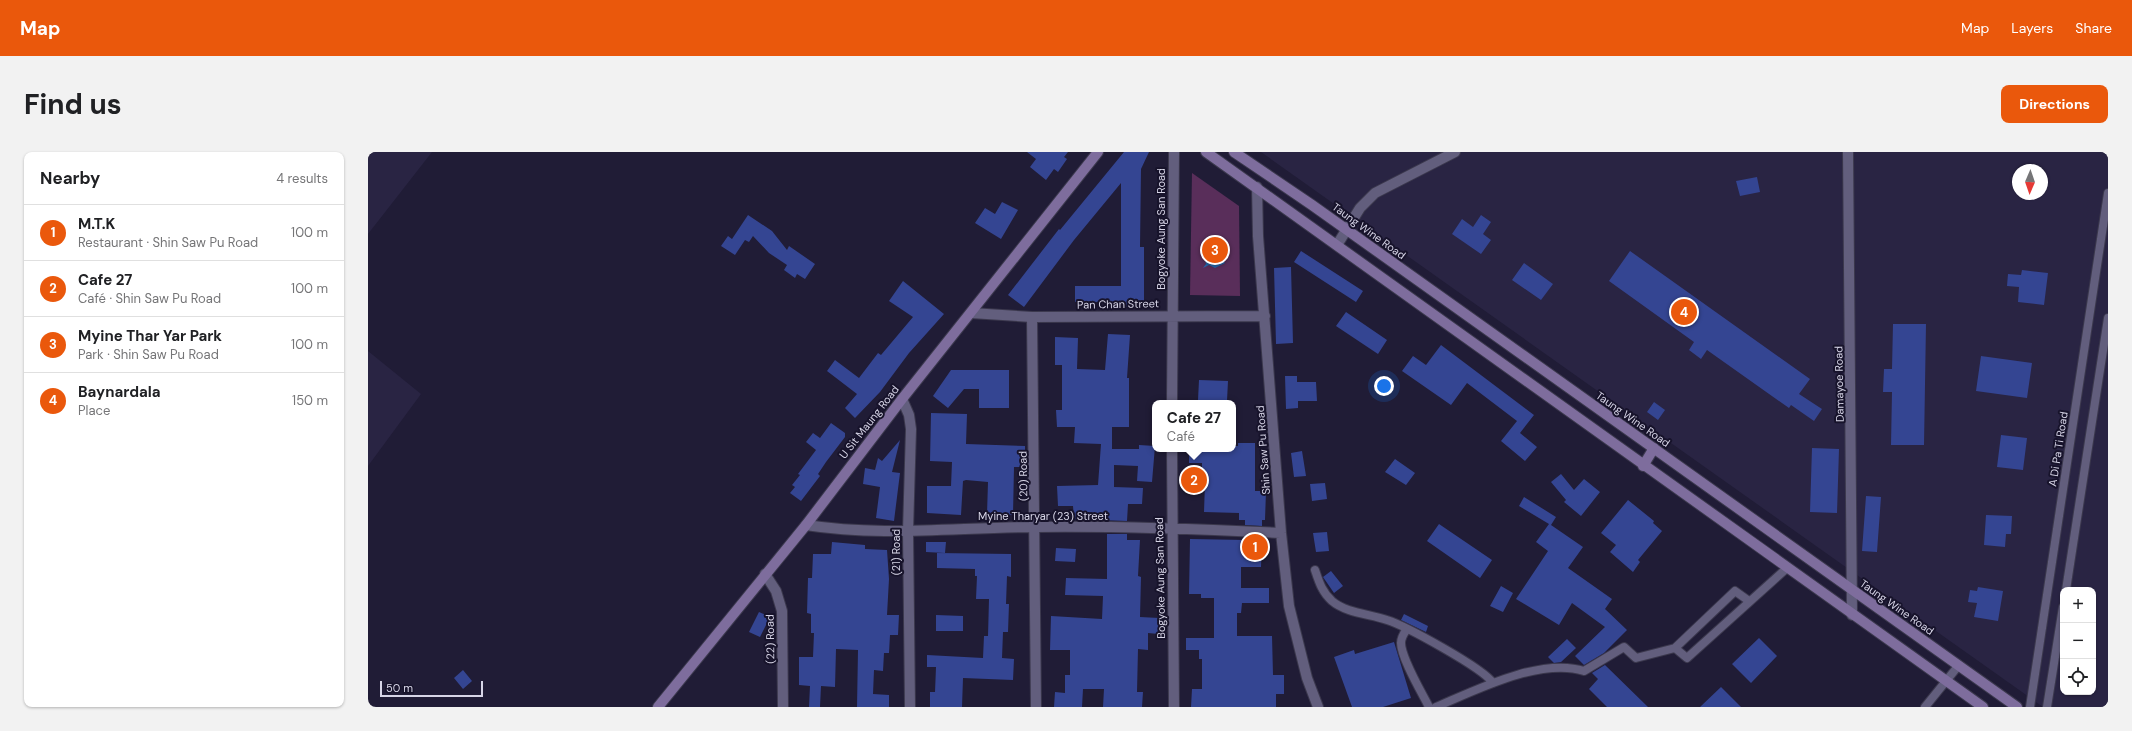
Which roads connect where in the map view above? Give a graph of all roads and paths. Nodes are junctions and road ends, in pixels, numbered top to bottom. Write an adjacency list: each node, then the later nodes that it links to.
1 (1098, 152): 11 (main road, U Sit Maung Road)
2 (1174, 152): 12 (street, Bogyoke Aung San Road)
3 (1206, 152): 7 (main road)
4 (1234, 152): 9 (main road, Taung Wine Road)
5 (1455, 152): 9 (street)
6 (1848, 152): 30 (street, Damayoe Road)
7 (1257, 187): 10 (main road); 14 (street, Shin Saw Pu Road)
8 (2108, 194): 50 (lane, A Di Pa Ti Road)
9 (1346, 230): 10 (street); 18 (main road, Taung Wine Road)
10 (1337, 245): 20 (main road)
11 (971, 313): 13 (street, Pan Chan Street); 16 (main road, U Sit Maung Road)
12 (1173, 315): 13 (street, Pan Chan Street); 14 (street, Pan Chan Street); 17 (street, Bogyoke Aung San Road)
13 (1032, 316): 22 (street, (20) Road)
14 (1265, 316): 25 (street, Shin Saw Pu Road)
15 (2108, 318): 29 (lane)
16 (902, 399): 21 (main road, U Sit Maung Road); 24 (street, (21) Road)
17 (1172, 400)
18 (1654, 448): 20 (main road); 30 (main road, Taung Wine Road)
19 (1172, 452): 23 (street, Bogyoke Aung San Road)
20 (1643, 466): 26 (main road)
21 (806, 525): 24 (street, Myine Tharyar (23) Street); 28 (main road, U Sit Maung Road)
22 (1036, 527): 23 (street, Myine Tharyar (23) Street); 24 (street, Myine Tharyar (23) Street); 43 (street, (20) Road)
23 (1171, 528): 25 (street, Myine Tharyar (23) Street); 44 (street, Bogyoke Aung San Road)
24 (908, 531): 42 (street, (21) Road)
25 (1281, 533): 39 (street, Shin Saw Pu Road)
26 (1787, 568): 31 (lane); 32 (main road)
27 (1315, 570): 34 (lane)
28 (765, 574): 40 (main road, U Sit Maung Road); 41 (street, (22) Road)
29 (2066, 587)
30 (1853, 590): 32 (street, Damayoe Road); 36 (main road, Taung Wine Road)
31 (1749, 601): 35 (lane); 35 (lane)
32 (1852, 615): 37 (main road)
33 (2061, 623): 51 (lane)
34 (1406, 629): 38 (lane); 45 (lane)
35 (1675, 648): 38 (lane)
36 (1959, 665): 37 (lane); 49 (main road, Taung Wine Road)
37 (1946, 681): 47 (lane); 48 (main road)
38 (1493, 683): 46 (lane)
39 (1317, 706)
40 (658, 707)
41 (783, 707)
42 (910, 707)
43 (1036, 707)
44 (1174, 707)
45 (1428, 707)
46 (1436, 707)
47 (1925, 707)
48 (1983, 707)
49 (2018, 707)
50 (2030, 707)
51 (2048, 707)

